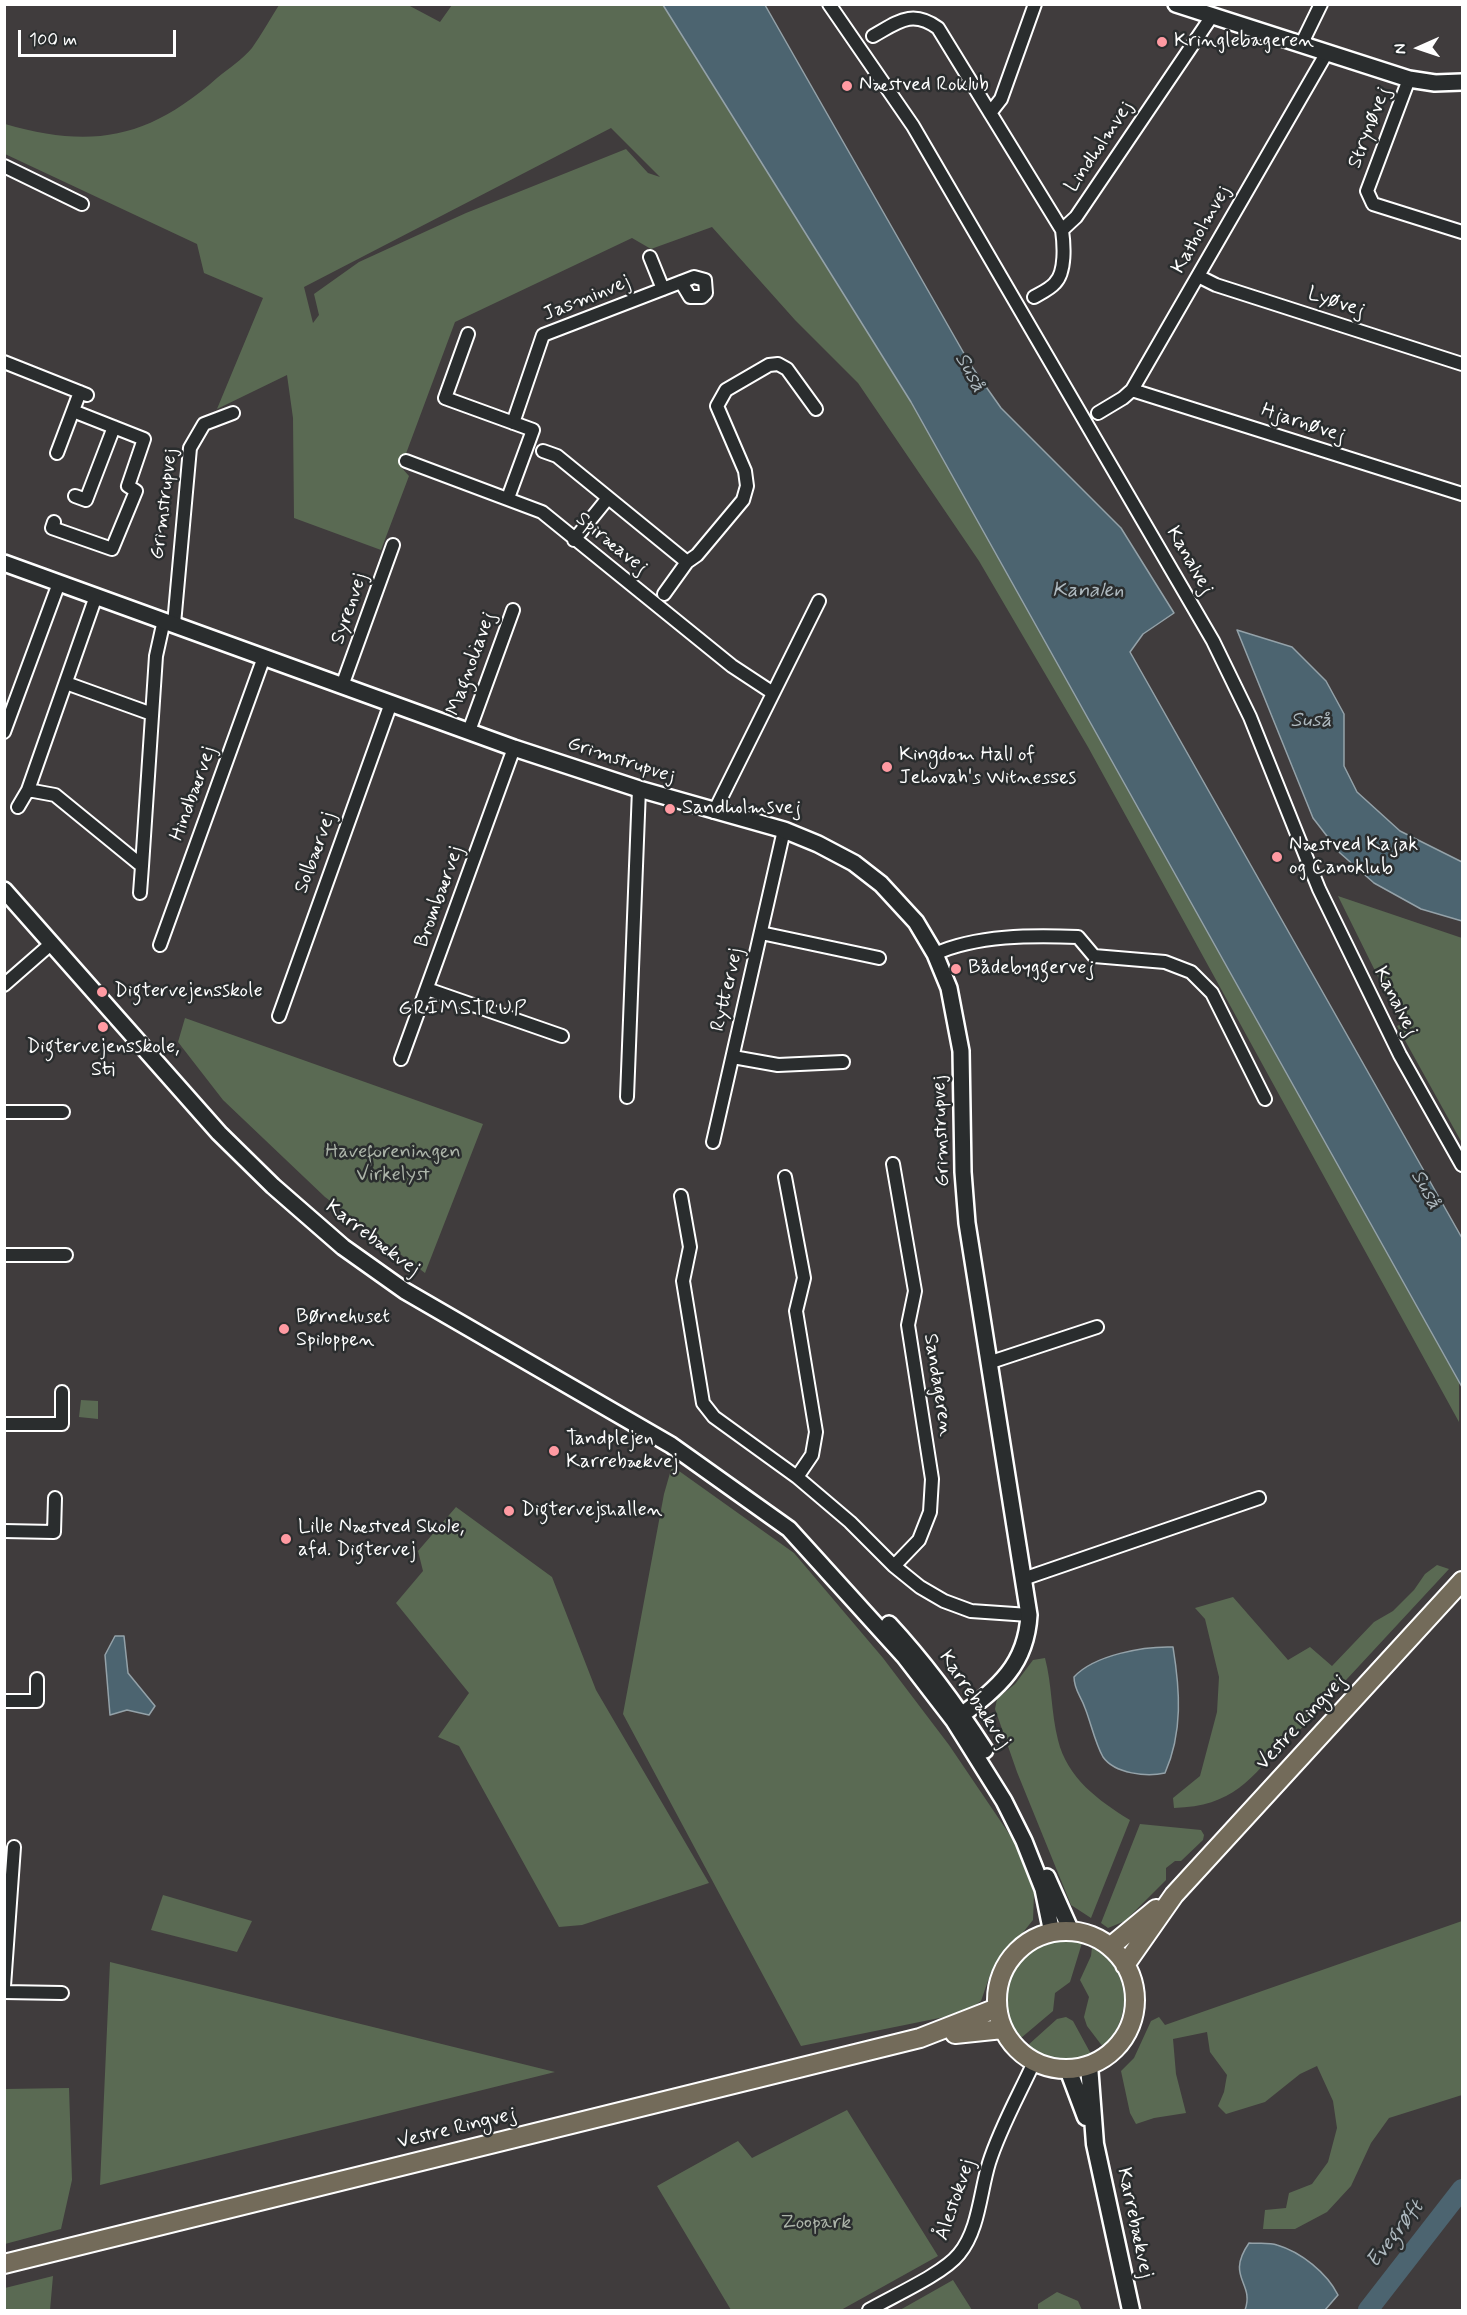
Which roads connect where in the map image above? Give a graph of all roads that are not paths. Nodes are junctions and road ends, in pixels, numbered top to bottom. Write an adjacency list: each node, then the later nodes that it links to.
1 (829, 4): 84 (street, Kanalvej)
2 (1035, 4): 11 (street)
3 (1176, 4): 5 (street)
4 (1321, 4): 7 (street)
5 (1212, 16): 7 (street); 14 (street, Lindholmvej)
6 (873, 36): 11 (street)
7 (1301, 45): 8 (street)
8 (1326, 54): 9 (street); 17 (street, Katholmvej)
9 (1409, 79): 10 (street); 15 (street, Strynøvej)
10 (1462, 82)
11 (990, 113): 14 (street)
12 (4, 166): 13 (street)
13 (82, 204)
14 (1062, 230): 20 (street)
15 (1462, 232)
16 (650, 257): 19 (street, Jasminvej)
17 (1198, 276): 23 (street, Lyøvej); 24 (street, Katholmvej)
18 (681, 282): 19 (street, Jasminvej)
19 (663, 289): 29 (street, Jasminvej)
20 (1034, 297)
21 (468, 334): 29 (street)
22 (4, 362): 26 (street)
23 (1462, 364)
24 (1132, 390): 28 (street, Katholmvej); 34 (street, Hjarnøvej)
25 (816, 409): 41 (street)
26 (73, 411): 30 (street); 32 (street)
27 (233, 413): 48 (street, Grimstrupvej)
28 (1098, 413)
29 (513, 423): 36 (street)
30 (114, 427): 35 (street); 38 (street)
31 (543, 451): 37 (street)
32 (57, 453)
33 (406, 460): 36 (street, Spiræavej)
34 (1462, 495)
35 (75, 496)
36 (508, 498): 39 (street, Spiræavej)
37 (608, 498): 39 (street); 41 (street)
38 (54, 522)
39 (574, 540): 52 (street, Spiræavej)
40 (393, 545): 51 (street, Syrenvej)
41 (687, 562): 44 (street)
42 (4, 563): 43 (street, Grimstrupvej)
43 (59, 583): 45 (street, Grimstrupvej); 56 (street)
44 (664, 594)
45 (96, 596): 48 (street, Grimstrupvej); 50 (street)
46 (819, 601): 52 (street)
47 (513, 610): 55 (street, Magnoliavej)
48 (169, 622): 49 (street, Grimstrupvej); 54 (street, Grimstrupvej)
49 (264, 657): 51 (street, Grimstrupvej); 68 (street, Hindbærvej)
50 (66, 683): 54 (street); 59 (street)
51 (342, 686): 53 (street, Grimstrupvej)
52 (773, 693): 61 (street)
53 (391, 703): 55 (street, Grimstrupvej); 73 (street, Solbærvej)
54 (152, 714): 63 (street, Grimstrupvej)
55 (469, 731): 57 (street, Grimstrupvej)
56 (4, 732)
57 (514, 748): 58 (street, Grimstrupvej); 72 (street, Brombærvej)
58 (639, 789): 61 (street, Grimstrupvej); 78 (street)
59 (28, 790): 60 (street); 63 (street)
60 (18, 807)
61 (714, 812): 62 (street, Grimstrupvej)
62 (784, 830): 66 (street, Ryttervej); 69 (street, Grimstrupvej)
63 (142, 866): 65 (street, Grimstrupvej)
64 (4, 890): 67 (street, Karrebækvej)
65 (140, 893)
66 (761, 933): 70 (street, Ryttervej); 75 (street, Ryttervej)
67 (52, 943): 71 (street); 96 (street, Karrebækvej)
68 (160, 945)
69 (935, 954): 79 (street); 90 (street, Grimstrupvej)
70 (879, 958)
71 (4, 985)
72 (427, 989): 74 (street); 76 (street, Brombærvej)
73 (279, 1016)
74 (562, 1036)
75 (733, 1057): 77 (street, Ryttervej); 82 (street, Ryttervej)
76 (401, 1059)
77 (843, 1062)
78 (627, 1097)
79 (1265, 1099)
80 (4, 1112): 81 (street)
81 (63, 1112)
82 (713, 1142)
83 (893, 1164): 98 (street, Sandageren)
84 (1462, 1166)
85 (785, 1177): 93 (street)
86 (681, 1196): 93 (street)
87 (4, 1255): 88 (street)
88 (66, 1255)
89 (1097, 1327): 90 (street)
90 (988, 1363): 99 (street, Grimstrupvej)
91 (62, 1392): 92 (street)
92 (4, 1424)
93 (796, 1477): 98 (street)
94 (55, 1498): 97 (street)
95 (1259, 1498): 99 (street)
96 (789, 1529): 104 (street, Karrebækvej); 104 (street, Karrebækvej)
97 (4, 1532)
98 (894, 1566): 101 (street)
99 (1023, 1579): 101 (street, Grimstrupvej)
100 (1462, 1581): 106 (main road, Vestre Ringvej)
101 (1029, 1615): 104 (street, Grimstrupvej)
102 (37, 1680): 103 (street)
103 (4, 1701)
104 (958, 1718): 107 (street, Karrebækvej); 108 (street, Karrebækvej)
105 (14, 1847): 111 (street)
106 (1174, 1895): 109 (main road, Vestre Ringvej); 110 (main road, Vestre Ringvej)
107 (1071, 1931): 108 (main road); 109 (main road)
108 (1052, 1933): 114 (main road)
109 (1110, 1947): 110 (main road)
110 (1125, 1965): 118 (main road)
111 (4, 1986)
112 (4, 1992): 113 (street)
113 (62, 1993)
114 (997, 2008): 115 (main road); 116 (main road, Vestre Ringvej)
115 (1003, 2029): 116 (main road, Vestre Ringvej); 117 (main road)
116 (920, 2038): 121 (main road, Vestre Ringvej)
117 (1034, 2062): 119 (main road); 122 (street, Ålestokvej)
118 (1089, 2065): 119 (main road); 120 (main road, Karrebækvej)
119 (1068, 2069): 120 (main road, Karrebækvej)
120 (1095, 2144): 123 (main road, Karrebækvej)
121 (4, 2264)
122 (869, 2310)
123 (1131, 2310)

